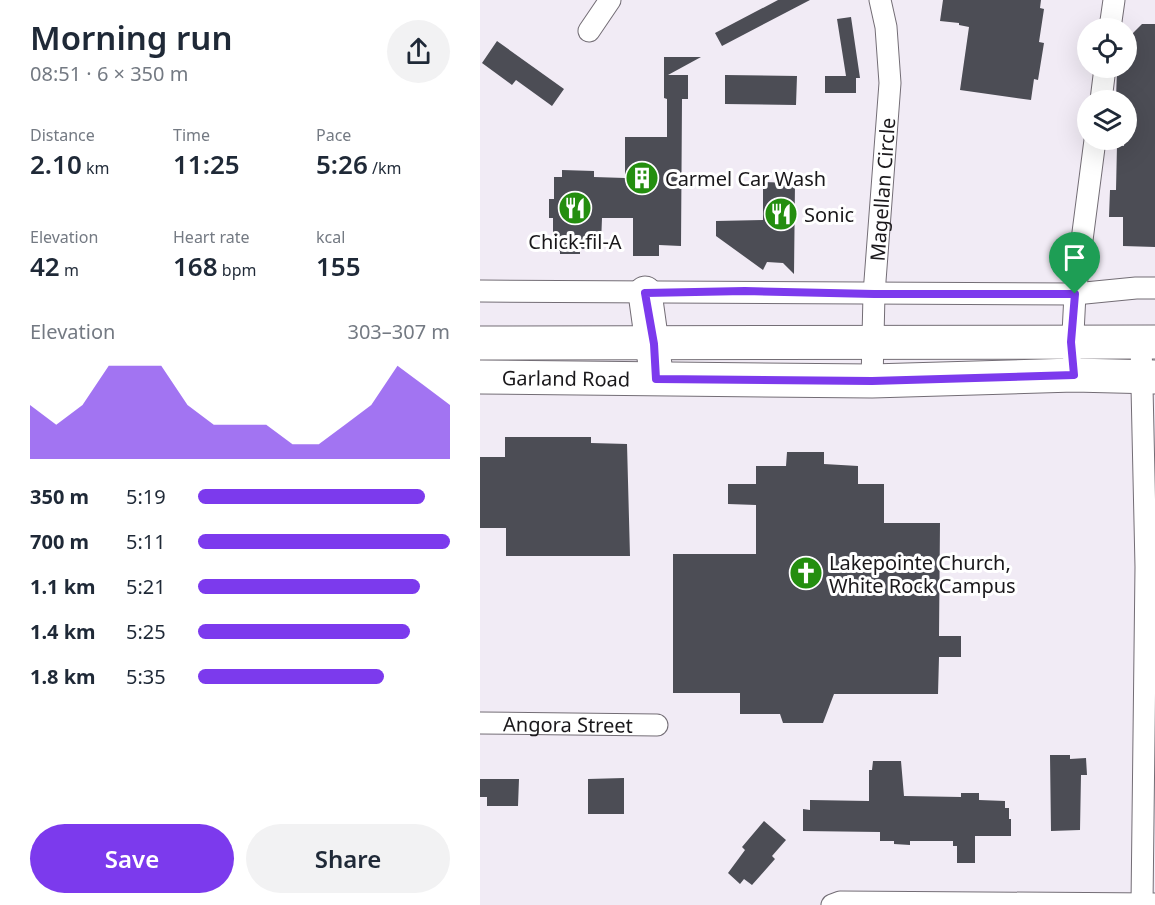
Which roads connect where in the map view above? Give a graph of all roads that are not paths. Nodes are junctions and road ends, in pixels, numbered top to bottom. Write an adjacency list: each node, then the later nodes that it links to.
1 (610, 0): 5 (street)
2 (880, 0): 10 (street, Magellan Circle)
3 (1114, 0): 4 (street)
4 (1111, 18)
5 (589, 31)
6 (1094, 150): 11 (street)
7 (1155, 288): 11 (street)
8 (480, 291): 9 (street)
9 (645, 293): 10 (street); 16 (main road)
10 (874, 294): 11 (street); 12 (street, Magellan Circle)
11 (1075, 294): 13 (street)
12 (873, 342): 13 (main road, Garland Road); 16 (main road, Garland Road); 21 (street, Magellan Circle)
13 (1071, 342): 14 (main road, Garland Road); 17 (street)
14 (1148, 342): 19 (street)
15 (480, 343): 16 (main road, Garland Road)
16 (654, 344): 20 (main road)
17 (1074, 375): 19 (main road, Garland Road); 21 (main road, Garland Road)
18 (480, 377): 20 (main road, Garland Road)
19 (1148, 377): 22 (street)
20 (656, 379): 21 (main road, Garland Road)
21 (872, 381)
22 (1150, 567): 26 (street)
23 (480, 723): 24 (street, Angora Street)
24 (657, 725)
25 (836, 903): 26 (street)
26 (1149, 904)

